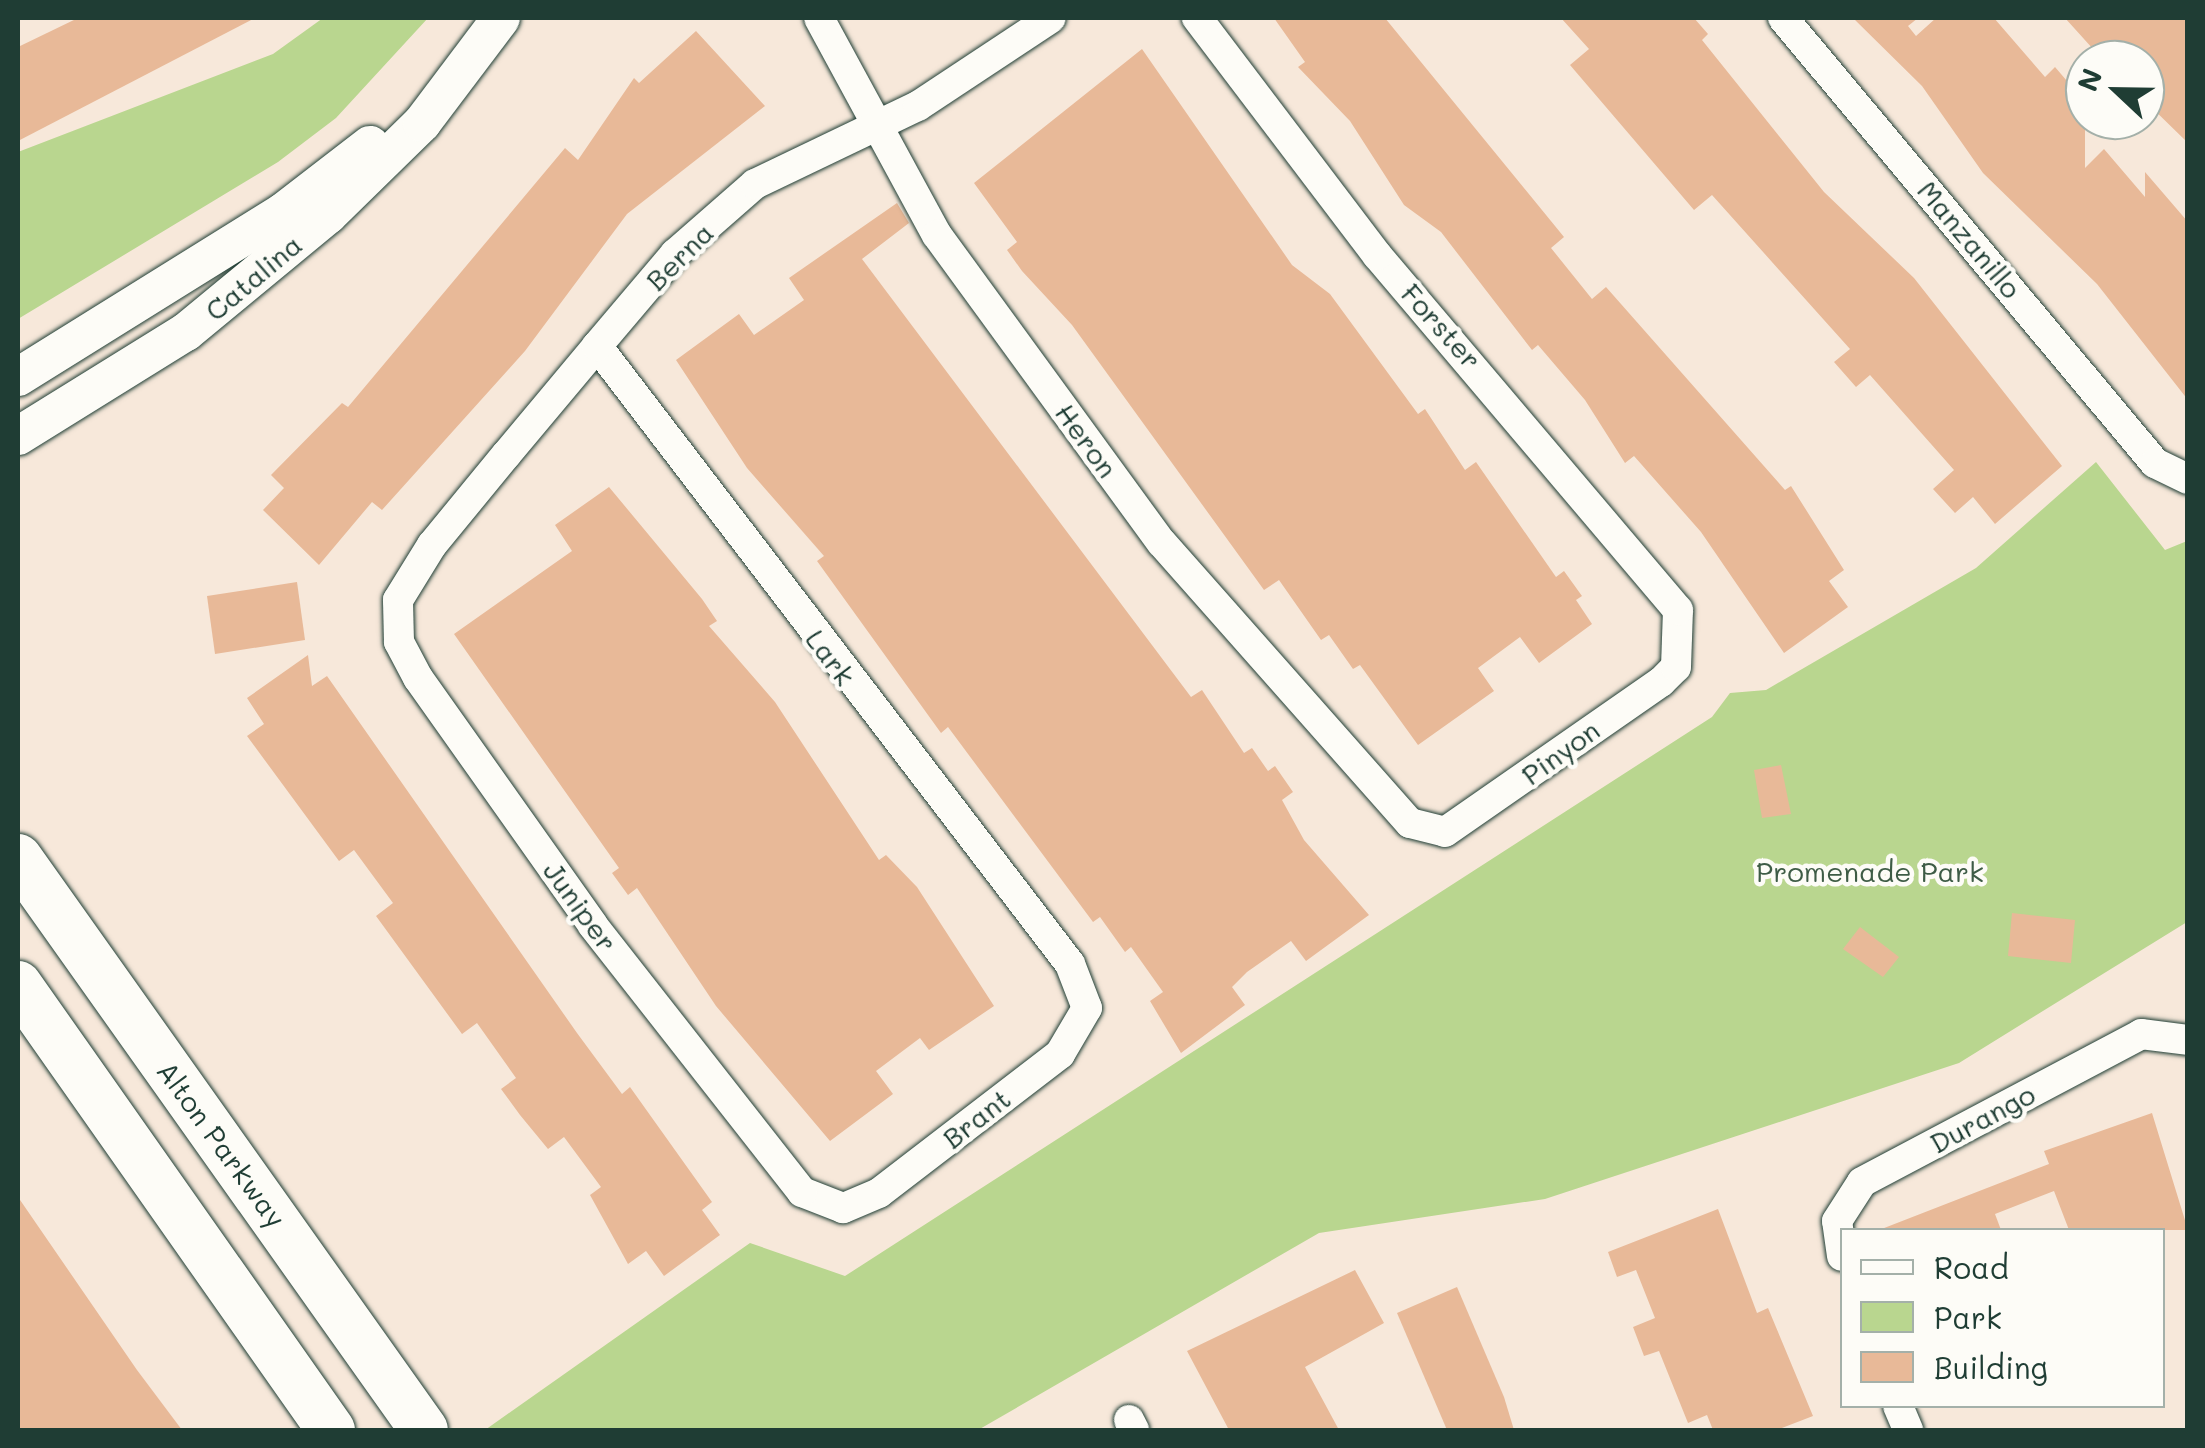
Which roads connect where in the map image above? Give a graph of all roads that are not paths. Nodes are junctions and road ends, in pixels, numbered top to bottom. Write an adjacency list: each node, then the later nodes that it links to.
1 (501, 18): 6 (street, Catalina)
2 (820, 18): 7 (street, Heron)
3 (1051, 18): 7 (street, Berna)
4 (1196, 18): 13 (street, Forster)
5 (1783, 18): 11 (street, Manzanillo)
6 (452, 76): 9 (street, Catalina); 10 (street, Catalina)
7 (877, 127): 8 (street, Berna); 14 (street, Heron)
8 (598, 346): 12 (street, Berna); 16 (street, Lark)
9 (18, 378)
10 (18, 436)
11 (2188, 479)
12 (398, 600): 19 (street, Juniper)
13 (1683, 635): 14 (street, Pinyon)
14 (1410, 823)
15 (18, 858): 22 (main road, Alton Parkway)
16 (1070, 964): 19 (street, Brant)
17 (18, 985): 21 (main road)
18 (2183, 1037): 20 (street, Durango)
19 (802, 1192)
20 (1840, 1242)
21 (331, 1430)
22 (424, 1430)

